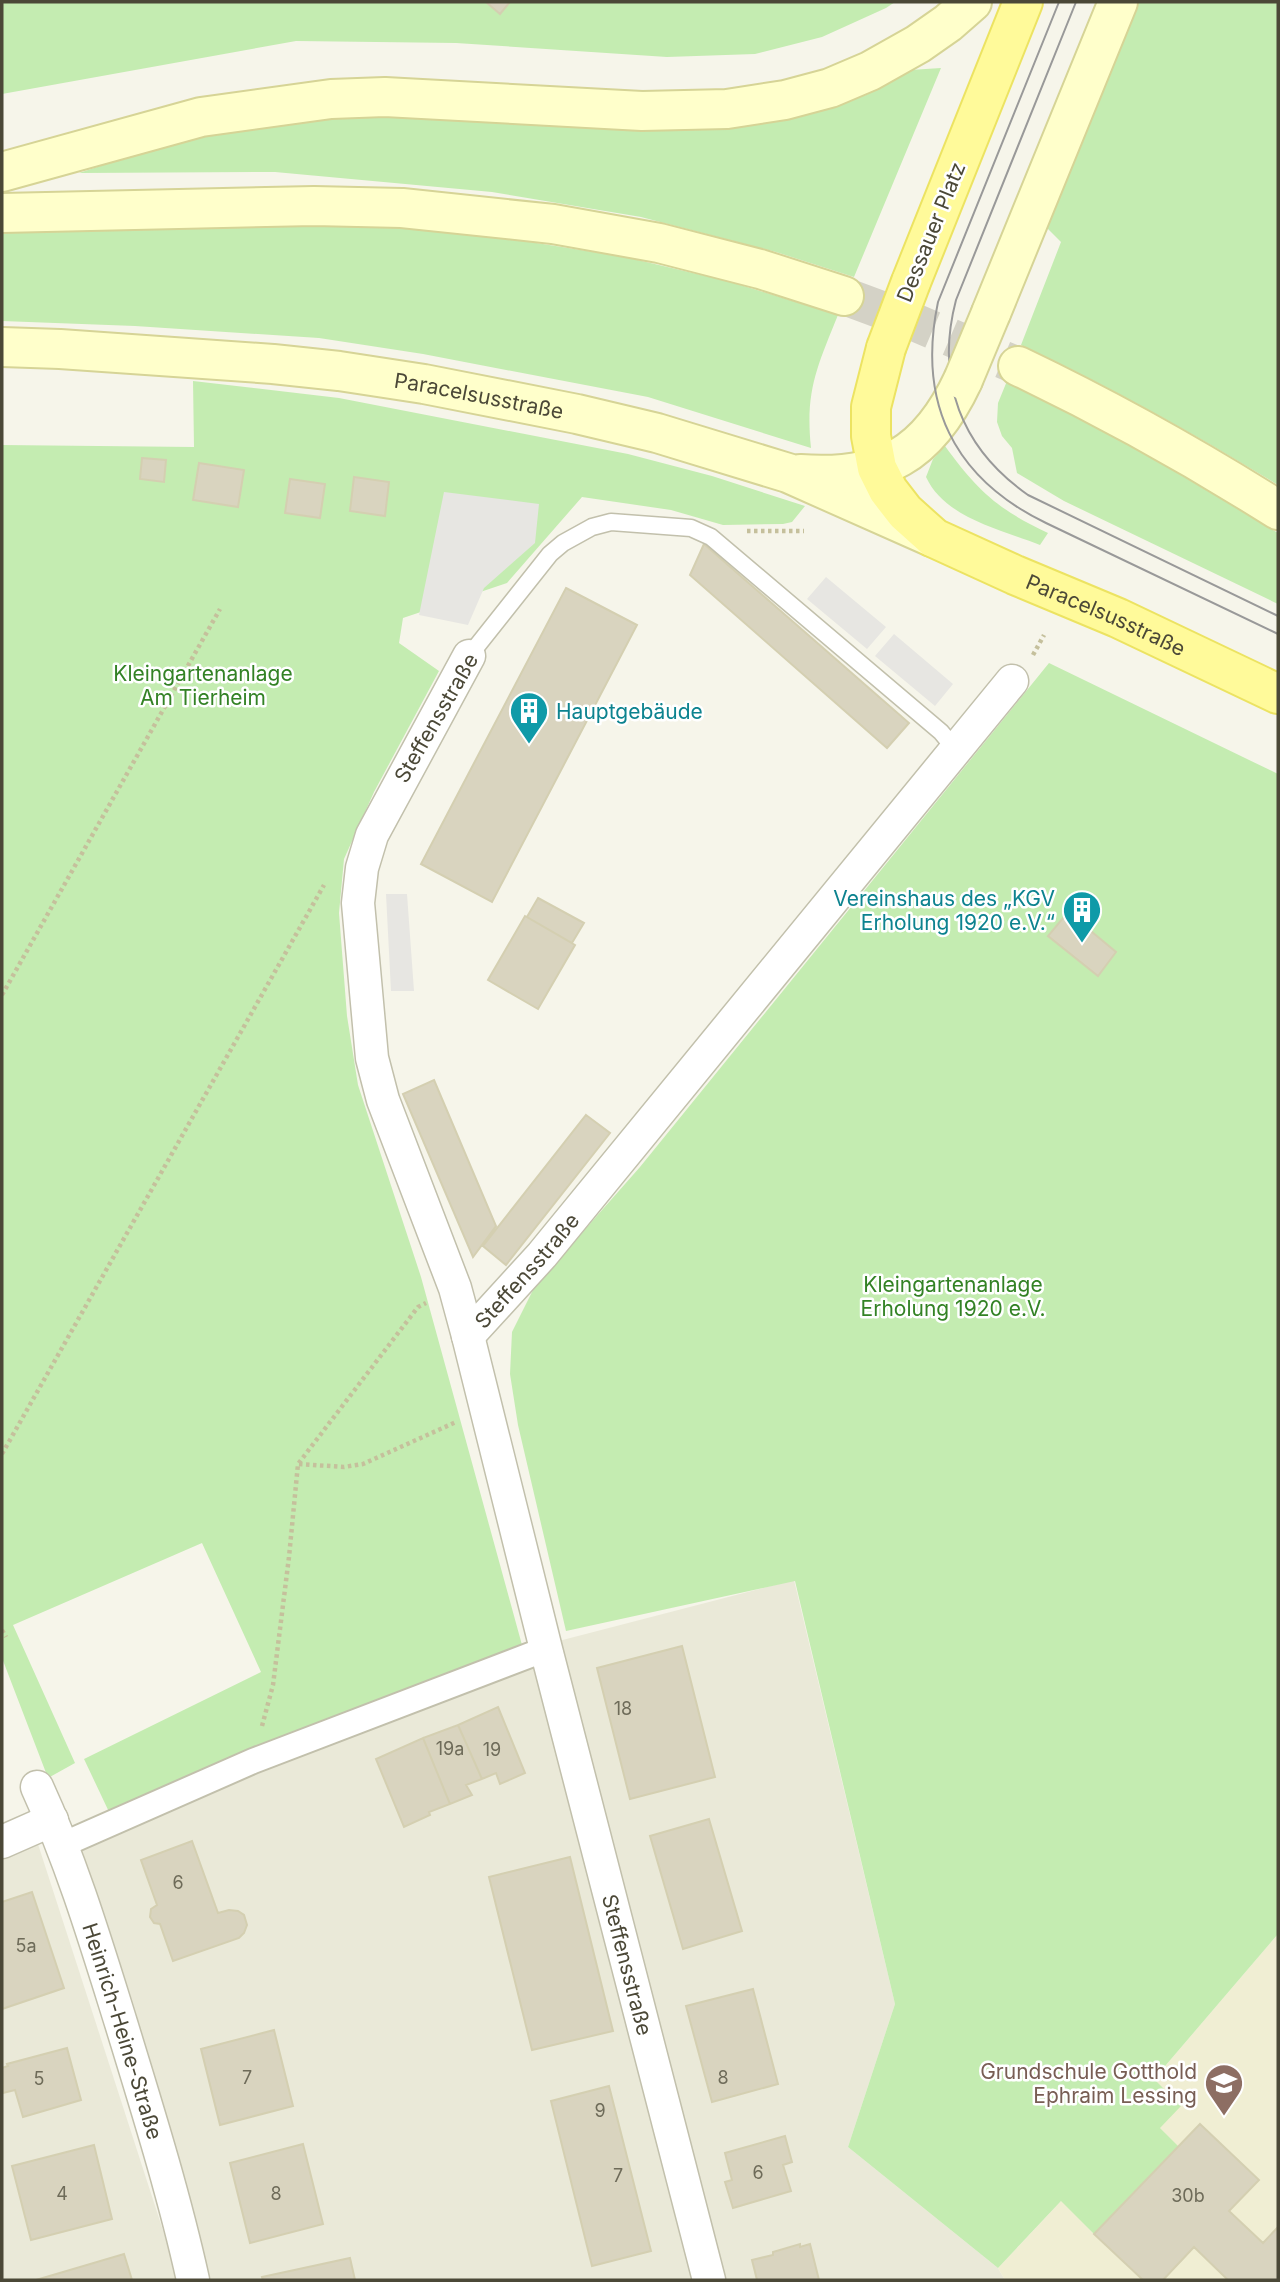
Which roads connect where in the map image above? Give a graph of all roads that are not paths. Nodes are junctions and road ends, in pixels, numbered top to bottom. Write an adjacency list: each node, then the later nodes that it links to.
1 (972, 2): 4 (main road)
2 (1023, 2): 9 (main road, Dessauer Platz, bridge)
3 (1118, 2): 9 (main road, bridge)
4 (2, 172)
5 (2, 213): 6 (main road)
6 (844, 296)
7 (2, 347): 10 (main road, Paracelsusstraße)
8 (1018, 366): 11 (main road)
9 (877, 468): 10 (main road); 12 (main road, Paracelsusstraße)
10 (788, 473): 12 (main road, Paracelsusstraße)
11 (1278, 510)
12 (934, 538): 15 (main road, Paracelsusstraße)
13 (469, 656): 16 (lane, Steffensstraße); 17 (street, Steffensstraße)
14 (1012, 681): 16 (street, Steffensstraße)
15 (1278, 694)
16 (955, 749): 17 (street, Steffensstraße)
17 (468, 1336): 18 (street, Steffensstraße)
18 (546, 1649): 20 (street); 23 (street, Steffensstraße)
19 (37, 1787): 20 (street, Heinrich-Heine-Straße)
20 (57, 1833): 21 (street); 22 (street, Heinrich-Heine-Straße)
21 (2, 1842)
22 (194, 2280)
23 (709, 2280)

